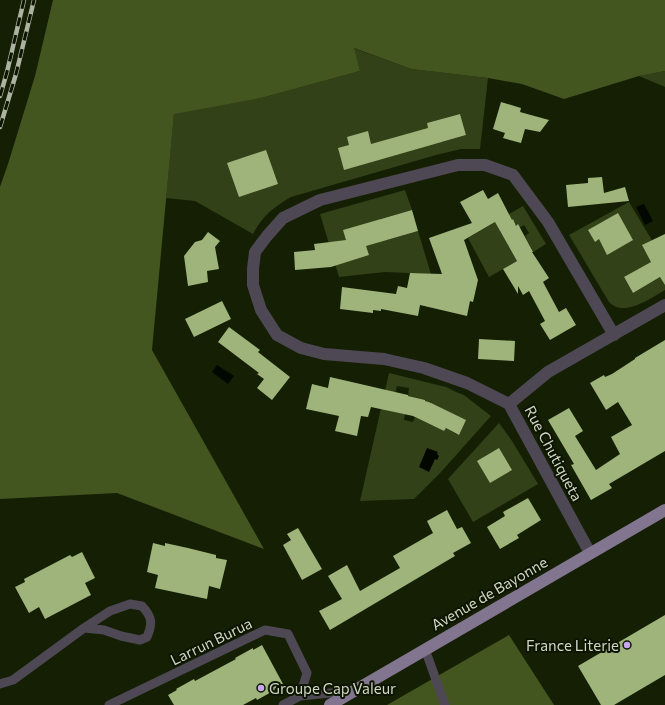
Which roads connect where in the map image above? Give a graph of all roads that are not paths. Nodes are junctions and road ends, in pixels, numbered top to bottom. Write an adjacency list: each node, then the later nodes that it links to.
1 (665, 305): 2 (street, Rue Chutiqueta)
2 (614, 335): 3 (street, Rue Chutiqueta); 3 (street)
3 (509, 404): 5 (street, Rue Chutiqueta)
4 (665, 510): 5 (main road, Avenue de Bayonne)
5 (590, 553): 7 (main road, Avenue de Bayonne)
6 (84, 628): 6 (lane); 8 (lane)
7 (425, 649): 9 (main road, Avenue de Bayonne); 14 (lane)
8 (0, 684)
9 (355, 691): 10 (lane); 13 (main road, Avenue de Bayonne)
10 (300, 696): 11 (lane, Larrun Burua); 12 (lane)
11 (109, 705)
12 (283, 705)
13 (330, 705)
14 (445, 705)

